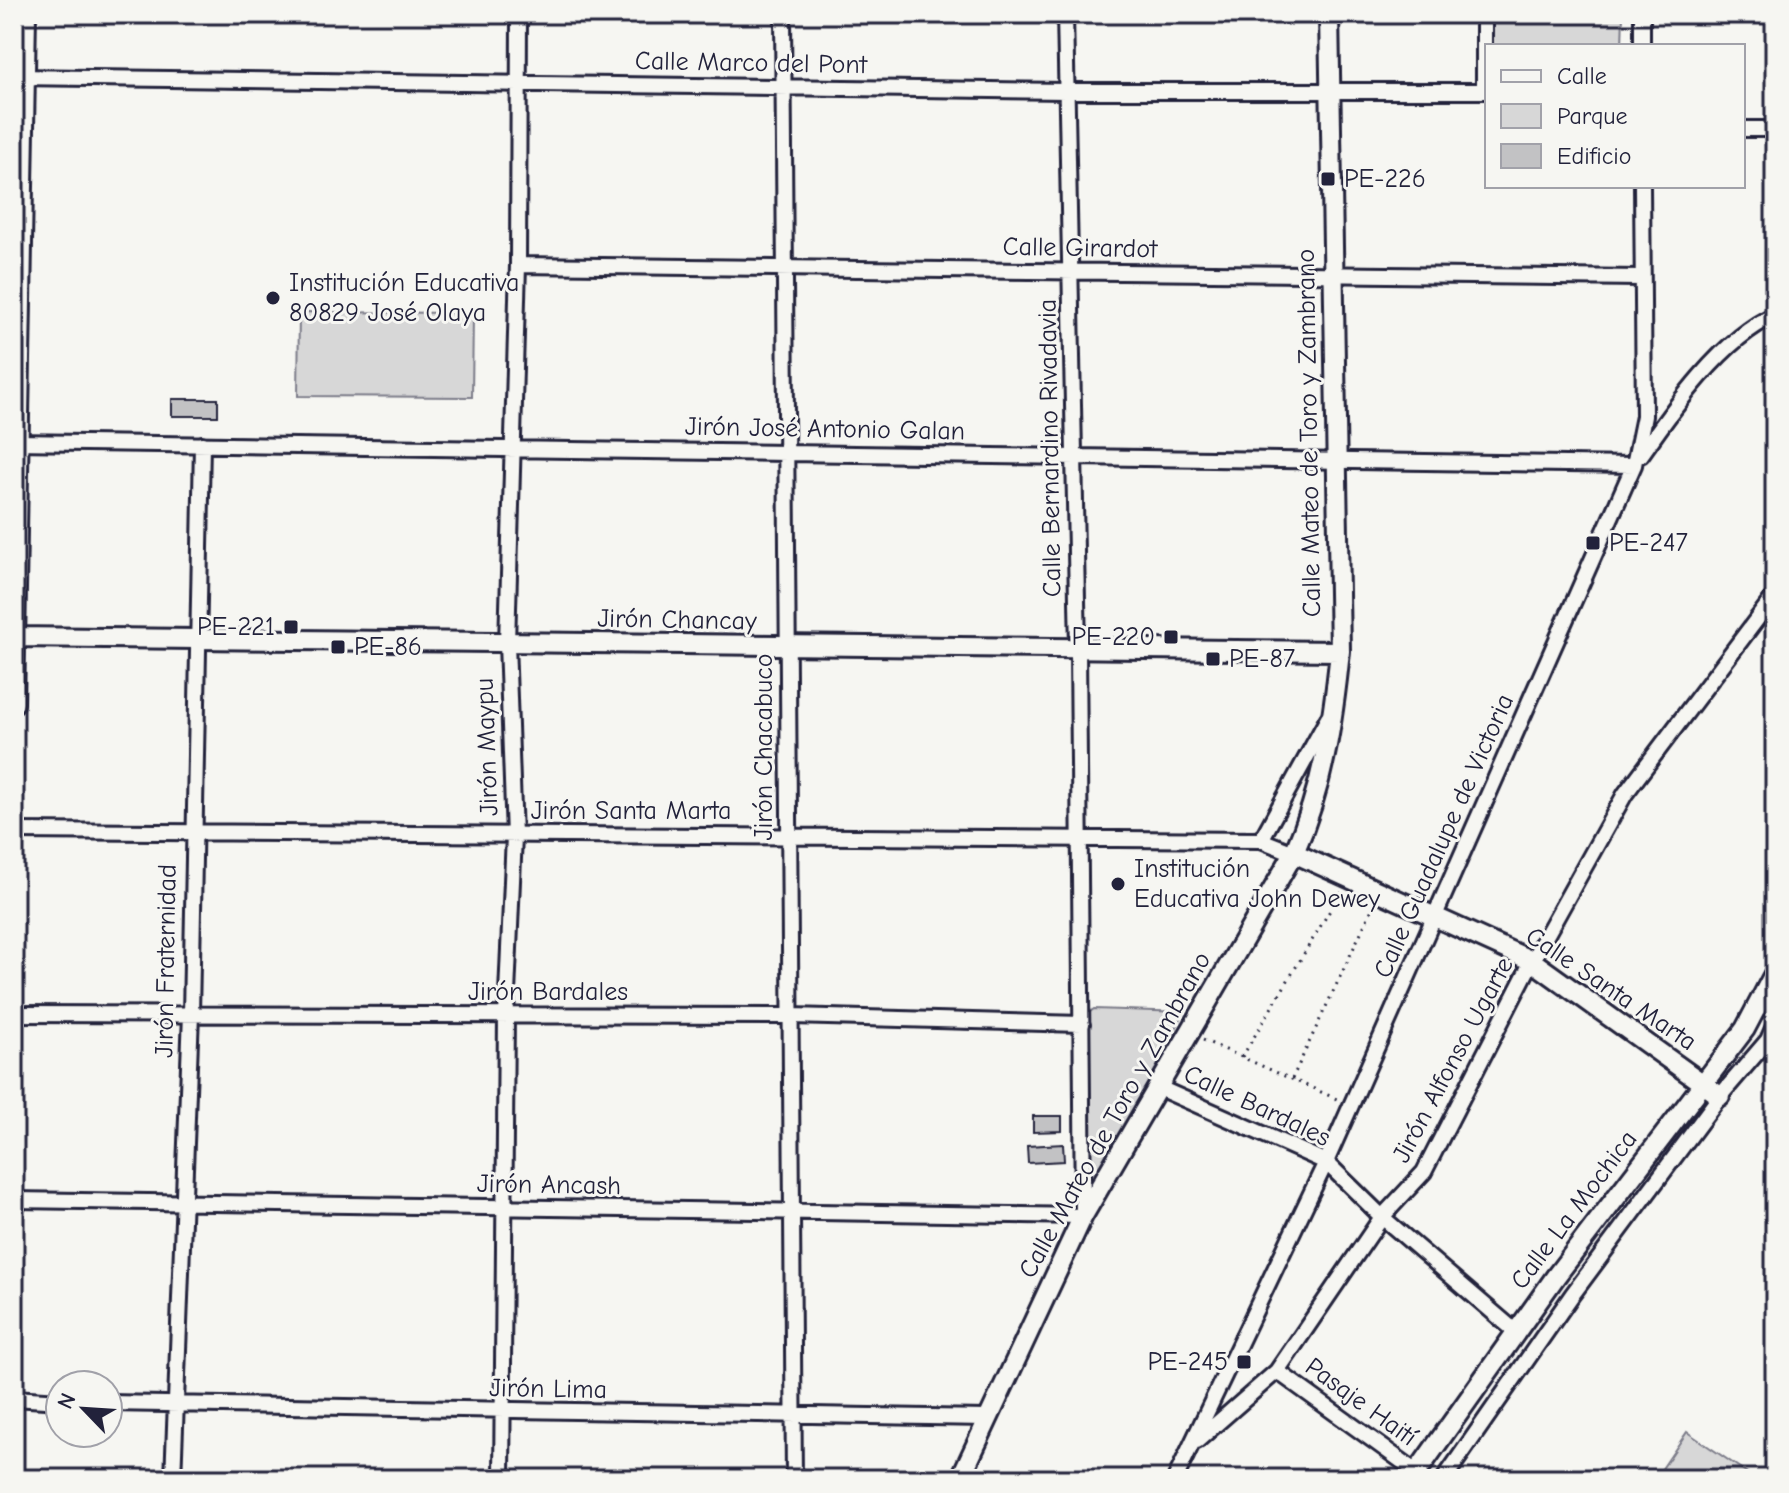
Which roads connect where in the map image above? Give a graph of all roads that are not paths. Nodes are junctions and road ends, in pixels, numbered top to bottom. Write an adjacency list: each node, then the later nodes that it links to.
1 (26, 14): 9 (street)
2 (519, 14): 10 (street, Jirón Maypu)
3 (783, 14): 11 (street, Jirón Chacabuco)
4 (1065, 14): 12 (street, Calle Bernardino Rivadavia)
5 (1329, 14): 14 (street, Calle Mateo de Toro y Zambrano)
6 (1484, 14): 13 (street)
7 (1642, 14): 8 (street)
8 (1642, 44)
9 (20, 77): 10 (street, Calle Marco del Pont); 19 (street)
10 (518, 83): 11 (street, Calle Marco del Pont); 18 (street, Jirón Maypu)
11 (782, 88): 12 (street, Calle Marco del Pont); 20 (street, Jirón Chacabuco)
12 (1066, 91): 14 (street, Calle Marco del Pont); 21 (street, Calle Bernardino Rivadavia)
13 (1485, 91): 14 (street, Calle Marco del Pont)
14 (1329, 92): 22 (street, Calle Mateo de Toro y Zambrano)
15 (1745, 129): 16 (street)
16 (1775, 129)
17 (1642, 188): 23 (street, Calle Guadalupe de Victoria)
18 (518, 265): 20 (street, Calle Girardot); 29 (street, Jirón Maypu)
19 (18, 267): 27 (street)
20 (786, 268): 21 (street, Calle Girardot); 30 (street, Jirón Chacabuco)
21 (1070, 272): 22 (street, Calle Girardot); 31 (street, Calle Bernardino Rivadavia)
22 (1332, 275): 23 (street, Calle Girardot); 32 (street, Calle Mateo de Toro y Zambrano)
23 (1641, 278): 25 (street, Calle Guadalupe de Victoria)
24 (1775, 315): 26 (street)
25 (1644, 416): 26 (street); 33 (street, Calle Guadalupe de Victoria)
26 (1662, 424): 33 (street)
27 (16, 442): 28 (street, Jirón José Antonio Galan); 35 (street)
28 (202, 444): 29 (street, Jirón José Antonio Galan); 36 (street, Jirón Fraternidad)
29 (511, 448): 30 (street, Jirón José Antonio Galan); 37 (street, Jirón Maypu)
30 (789, 452): 31 (street, Jirón José Antonio Galan); 38 (street, Jirón Chacabuco)
31 (1075, 457): 32 (street, Jirón José Antonio Galan); 39 (street, Calle Bernardino Rivadavia)
32 (1339, 461): 33 (street, Jirón José Antonio Galan); 40 (street, Calle Mateo de Toro y Zambrano)
33 (1634, 465): 50 (street, Calle Guadalupe de Victoria)
34 (1775, 595): 51 (street, Jirón Alfonso Ugarte)
35 (14, 637): 36 (street, Jirón Chancay); 41 (street)
36 (198, 640): 37 (street, Jirón Chancay); 44 (street, Jirón Fraternidad)
37 (507, 643): 38 (street, Jirón Chancay); 46 (street, Jirón Maypu)
38 (787, 647): 39 (street, Jirón Chancay); 45 (street, Jirón Chacabuco)
39 (1078, 649): 40 (street, Jirón Chancay); 48 (street, Calle Bernardino Rivadavia)
40 (1340, 651): 42 (street, Calle Mateo de Toro y Zambrano)
41 (14, 703)
42 (1334, 706): 47 (street); 49 (street, Calle Mateo de Toro y Zambrano)
43 (14, 831): 44 (street, Jirón Santa Marta)
44 (192, 833): 46 (street, Jirón Santa Marta); 54 (street, Jirón Fraternidad)
45 (787, 835): 46 (street, Jirón Santa Marta); 48 (street, Jirón Santa Marta); 56 (street, Jirón Chacabuco)
46 (514, 836): 55 (street, Jirón Maypu)
47 (1261, 840): 48 (street, Jirón Santa Marta); 49 (street, Jirón Santa Marta)
48 (1079, 841): 57 (street, Calle Bernardino Rivadavia)
49 (1294, 853): 50 (street, Calle Santa Marta); 61 (street, Calle Mateo de Toro y Zambrano)
50 (1434, 917): 51 (street, Calle Santa Marta); 63 (street, Calle Guadalupe de Victoria)
51 (1532, 961): 60 (street, Calle Santa Marta); 69 (street, Jirón Alfonso Ugarte)
52 (1775, 972): 60 (street, Calle La Mochica)
53 (14, 1014): 54 (street, Jirón Bardales)
54 (191, 1014): 55 (street, Jirón Bardales); 65 (street, Jirón Fraternidad)
55 (506, 1016): 56 (street, Jirón Bardales); 66 (street, Jirón Maypu)
56 (792, 1016): 57 (street, Jirón Bardales); 67 (street, Jirón Chacabuco)
57 (1082, 1024): 68 (street, Calle Bernardino Rivadavia)
58 (1775, 1024): 59 (street, Calle La Mochica)
59 (1771, 1043): 62 (street, Calle La Mochica)
60 (1703, 1083): 62 (street, Calle Santa Marta); 70 (street, Calle La Mochica)
61 (1157, 1087): 63 (street, Calle Bardales); 68 (street, Calle Mateo de Toro y Zambrano)
62 (1720, 1096): 86 (street, Calle La Mochica)
63 (1326, 1162): 69 (street, Calle Bardales); 79 (street, Calle Guadalupe de Victoria)
64 (14, 1200): 65 (street, Jirón Ancash)
65 (182, 1203): 66 (street, Jirón Ancash); 75 (street, Jirón Fraternidad)
66 (505, 1208): 67 (street, Jirón Ancash); 76 (street, Jirón Maypu)
67 (795, 1213): 68 (street, Jirón Ancash); 77 (street, Jirón Chacabuco)
68 (1083, 1216): 78 (street, Calle Mateo de Toro y Zambrano)
69 (1382, 1217): 70 (street, Calle Bardales); 71 (street, Jirón Alfonso Ugarte)
70 (1515, 1331): 80 (street, Calle La Mochica)
71 (1277, 1371): 79 (street, Jirón Alfonso Ugarte); 80 (street, Pasaje Haití)
72 (14, 1398): 73 (street)
73 (44, 1400)
74 (124, 1404): 75 (street, Jirón Lima)
75 (176, 1407): 76 (street, Jirón Lima); 81 (street, Jirón Fraternidad)
76 (503, 1412): 77 (street, Jirón Lima); 82 (street, Jirón Maypu)
77 (795, 1415): 78 (street, Jirón Lima); 83 (street, Jirón Chacabuco)
78 (987, 1418): 84 (street, Calle Mateo de Toro y Zambrano)
79 (1195, 1442): 85 (street, Calle Guadalupe de Victoria)
80 (1414, 1476)
81 (173, 1479)
82 (502, 1479)
83 (794, 1479)
84 (960, 1479)
85 (1175, 1479)
86 (1444, 1479)

